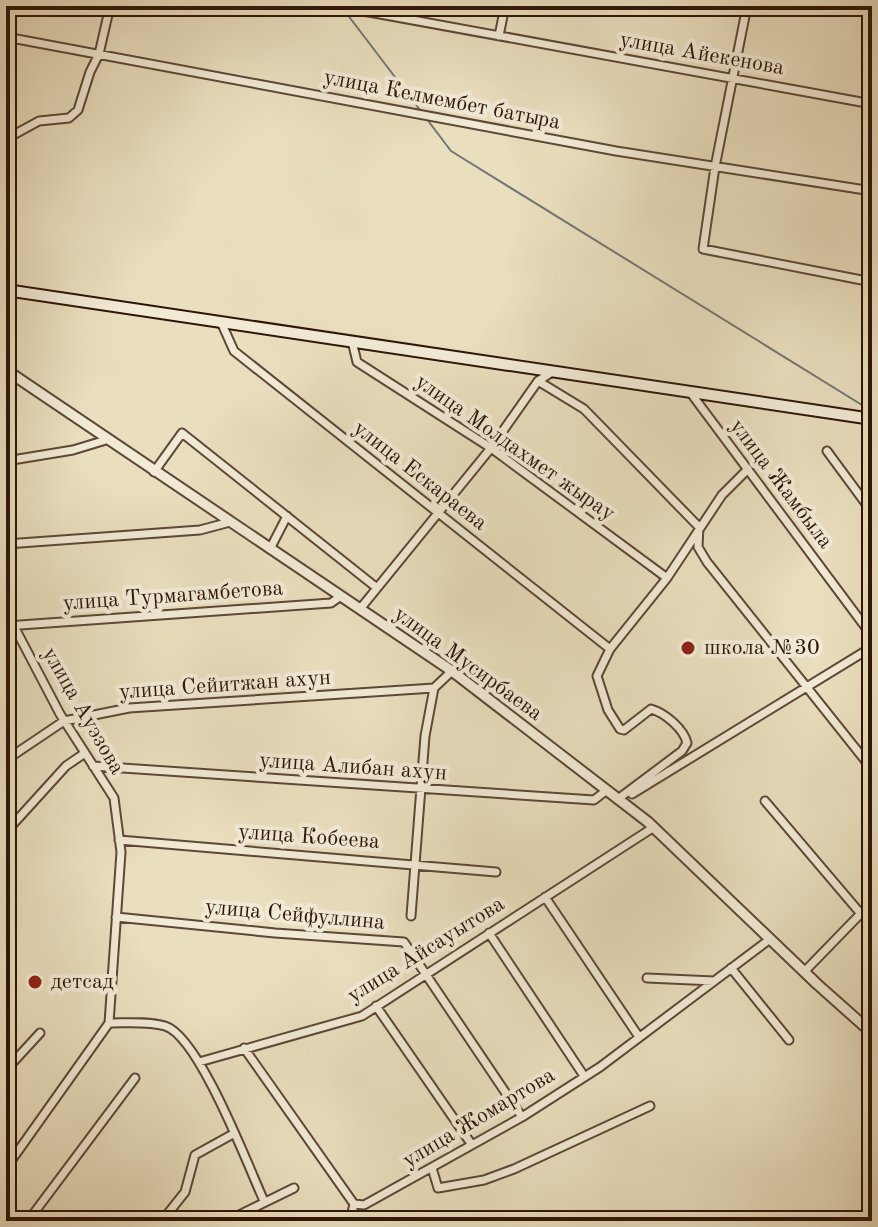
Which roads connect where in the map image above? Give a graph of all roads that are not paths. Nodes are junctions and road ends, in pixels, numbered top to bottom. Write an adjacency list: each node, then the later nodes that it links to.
1 (110, 6): 9 (street)
2 (336, 6): 7 (street, улица Айекенова)
3 (505, 6): 7 (street)
4 (747, 6): 10 (street)
5 (826, 6): 6 (street)
6 (872, 13)
7 (499, 36): 10 (street, улица Айекенова)
8 (6, 37): 9 (street, улица Келмембет батыра)
9 (99, 54): 12 (street); 13 (street, улица Келмембет батыра)
10 (734, 78): 11 (street, улица Айекенова); 13 (street)
11 (872, 104)
12 (6, 139)
13 (715, 167): 14 (street, улица Келмембет батыра); 15 (street)
14 (872, 191)
15 (872, 282)
16 (6, 290): 17 (main road)
17 (221, 322): 18 (main road); 31 (street, улица Ескараева)
18 (352, 341): 20 (main road); 25 (street, улица Молдахмет жырау)
19 (6, 370): 24 (street, улица Мусирбаева)
20 (553, 371): 21 (street); 22 (main road)
21 (538, 381): 25 (street); 34 (street)
22 (690, 392): 23 (main road); 28 (street, улица Жамбыла)
23 (872, 419)
24 (106, 440): 27 (street); 29 (street, улица Мусирбаева)
25 (491, 448): 31 (street); 37 (street, улица Молдахмет жырау)
26 (827, 451): 30 (street)
27 (6, 461)
28 (748, 469): 34 (street); 43 (street, улица Жамбыла)
29 (154, 472): 32 (street); 33 (street, улица Мусирбаева)
30 (872, 512)
31 (438, 513): 38 (street); 45 (street, улица Ескараева)
32 (287, 516): 36 (street); 38 (street)
33 (230, 522): 35 (street); 36 (street, улица Мусирбаева)
34 (699, 527): 37 (street); 47 (street)
35 (6, 544)
36 (270, 549): 39 (street, улица Мусирбаева)
37 (667, 578): 45 (street)
38 (377, 588): 40 (street)
39 (341, 596): 40 (street, улица Мусирбаева); 42 (street, улица Турмагамбетова)
40 (360, 609): 46 (street, улица Мусирбаева)
41 (6, 611): 42 (street, улица Ауэзова)
42 (10, 625): 49 (street, улица Ауэзова)
43 (872, 636)
44 (872, 647): 47 (street)
45 (610, 649): 56 (street)
46 (452, 671): 48 (street); 55 (street, улица Мусирбаева)
47 (807, 686): 53 (street); 56 (street)
48 (434, 688): 49 (street, улица Сейитжан ахун); 54 (street)
49 (64, 721): 50 (street, улица Ауэзова); 51 (street, улица Сейитжан ахун)
50 (85, 753): 52 (street, улица Ауэзова); 59 (street)
51 (6, 760)
52 (93, 766): 54 (street, улица Алибан ахун); 60 (street, улица Ауэзова)
53 (872, 769)
54 (421, 789): 55 (street, улица Алибан ахун); 61 (street)
55 (607, 790): 56 (street, улица Мусирбаева)
56 (619, 800): 58 (street, улица Мусирбаева)
57 (765, 801): 65 (street)
58 (654, 827): 63 (street, улица Айсауытова); 69 (street, улица Мусирбаева)
59 (6, 832)
60 (119, 840): 61 (street, улица Кобеева); 67 (street, улица Ауэзова)
61 (415, 864): 62 (street, улица Кобеева); 66 (street)
62 (496, 872)
63 (545, 897): 68 (street, улица Айсауытова); 79 (street)
64 (872, 902): 65 (street)
65 (861, 914): 71 (street)
66 (411, 916)
67 (116, 917): 72 (street, улица Сейфуллина); 76 (street, улица Ауэзова)
68 (489, 933): 72 (street, улица Айсауытова); 84 (street)
69 (770, 939): 70 (street, улица Жомартова); 71 (street, улица Мусирбаева)
70 (731, 968): 74 (street, улица Жомартова); 80 (street)
71 (804, 972): 77 (street, улица Мусирбаева)
72 (426, 974): 75 (street, улица Айсауытова); 87 (street, улица Сейфуллина)
73 (647, 978): 74 (street)
74 (714, 981): 79 (street, улица Жомартова)
75 (376, 1006): 81 (street, улица Айсауытова); 89 (street)
76 (109, 1023): 82 (street); 90 (street)
77 (870, 1030)
78 (40, 1033): 83 (street)
79 (639, 1037): 84 (street, улица Жомартова)
80 (789, 1040)
81 (244, 1048): 82 (street, улица Айсауытова); 94 (street)
82 (199, 1062): 88 (street)
83 (6, 1070)
84 (584, 1076): 87 (street, улица Жомартова)
85 (135, 1078): 96 (street)
86 (650, 1106): 91 (street)
87 (522, 1117): 89 (street, улица Жомартова)
88 (233, 1134): 93 (street); 97 (street)
89 (472, 1145): 91 (street, улица Жомартова)
90 (6, 1168)
91 (432, 1168): 94 (street, улица Жомартова)
92 (294, 1188): 93 (street)
93 (264, 1201): 98 (street)
94 (354, 1204): 99 (street)
95 (484, 1217): 100 (street)
96 (28, 1221)
97 (162, 1221)
98 (227, 1221)
99 (350, 1221)
100 (440, 1221)

